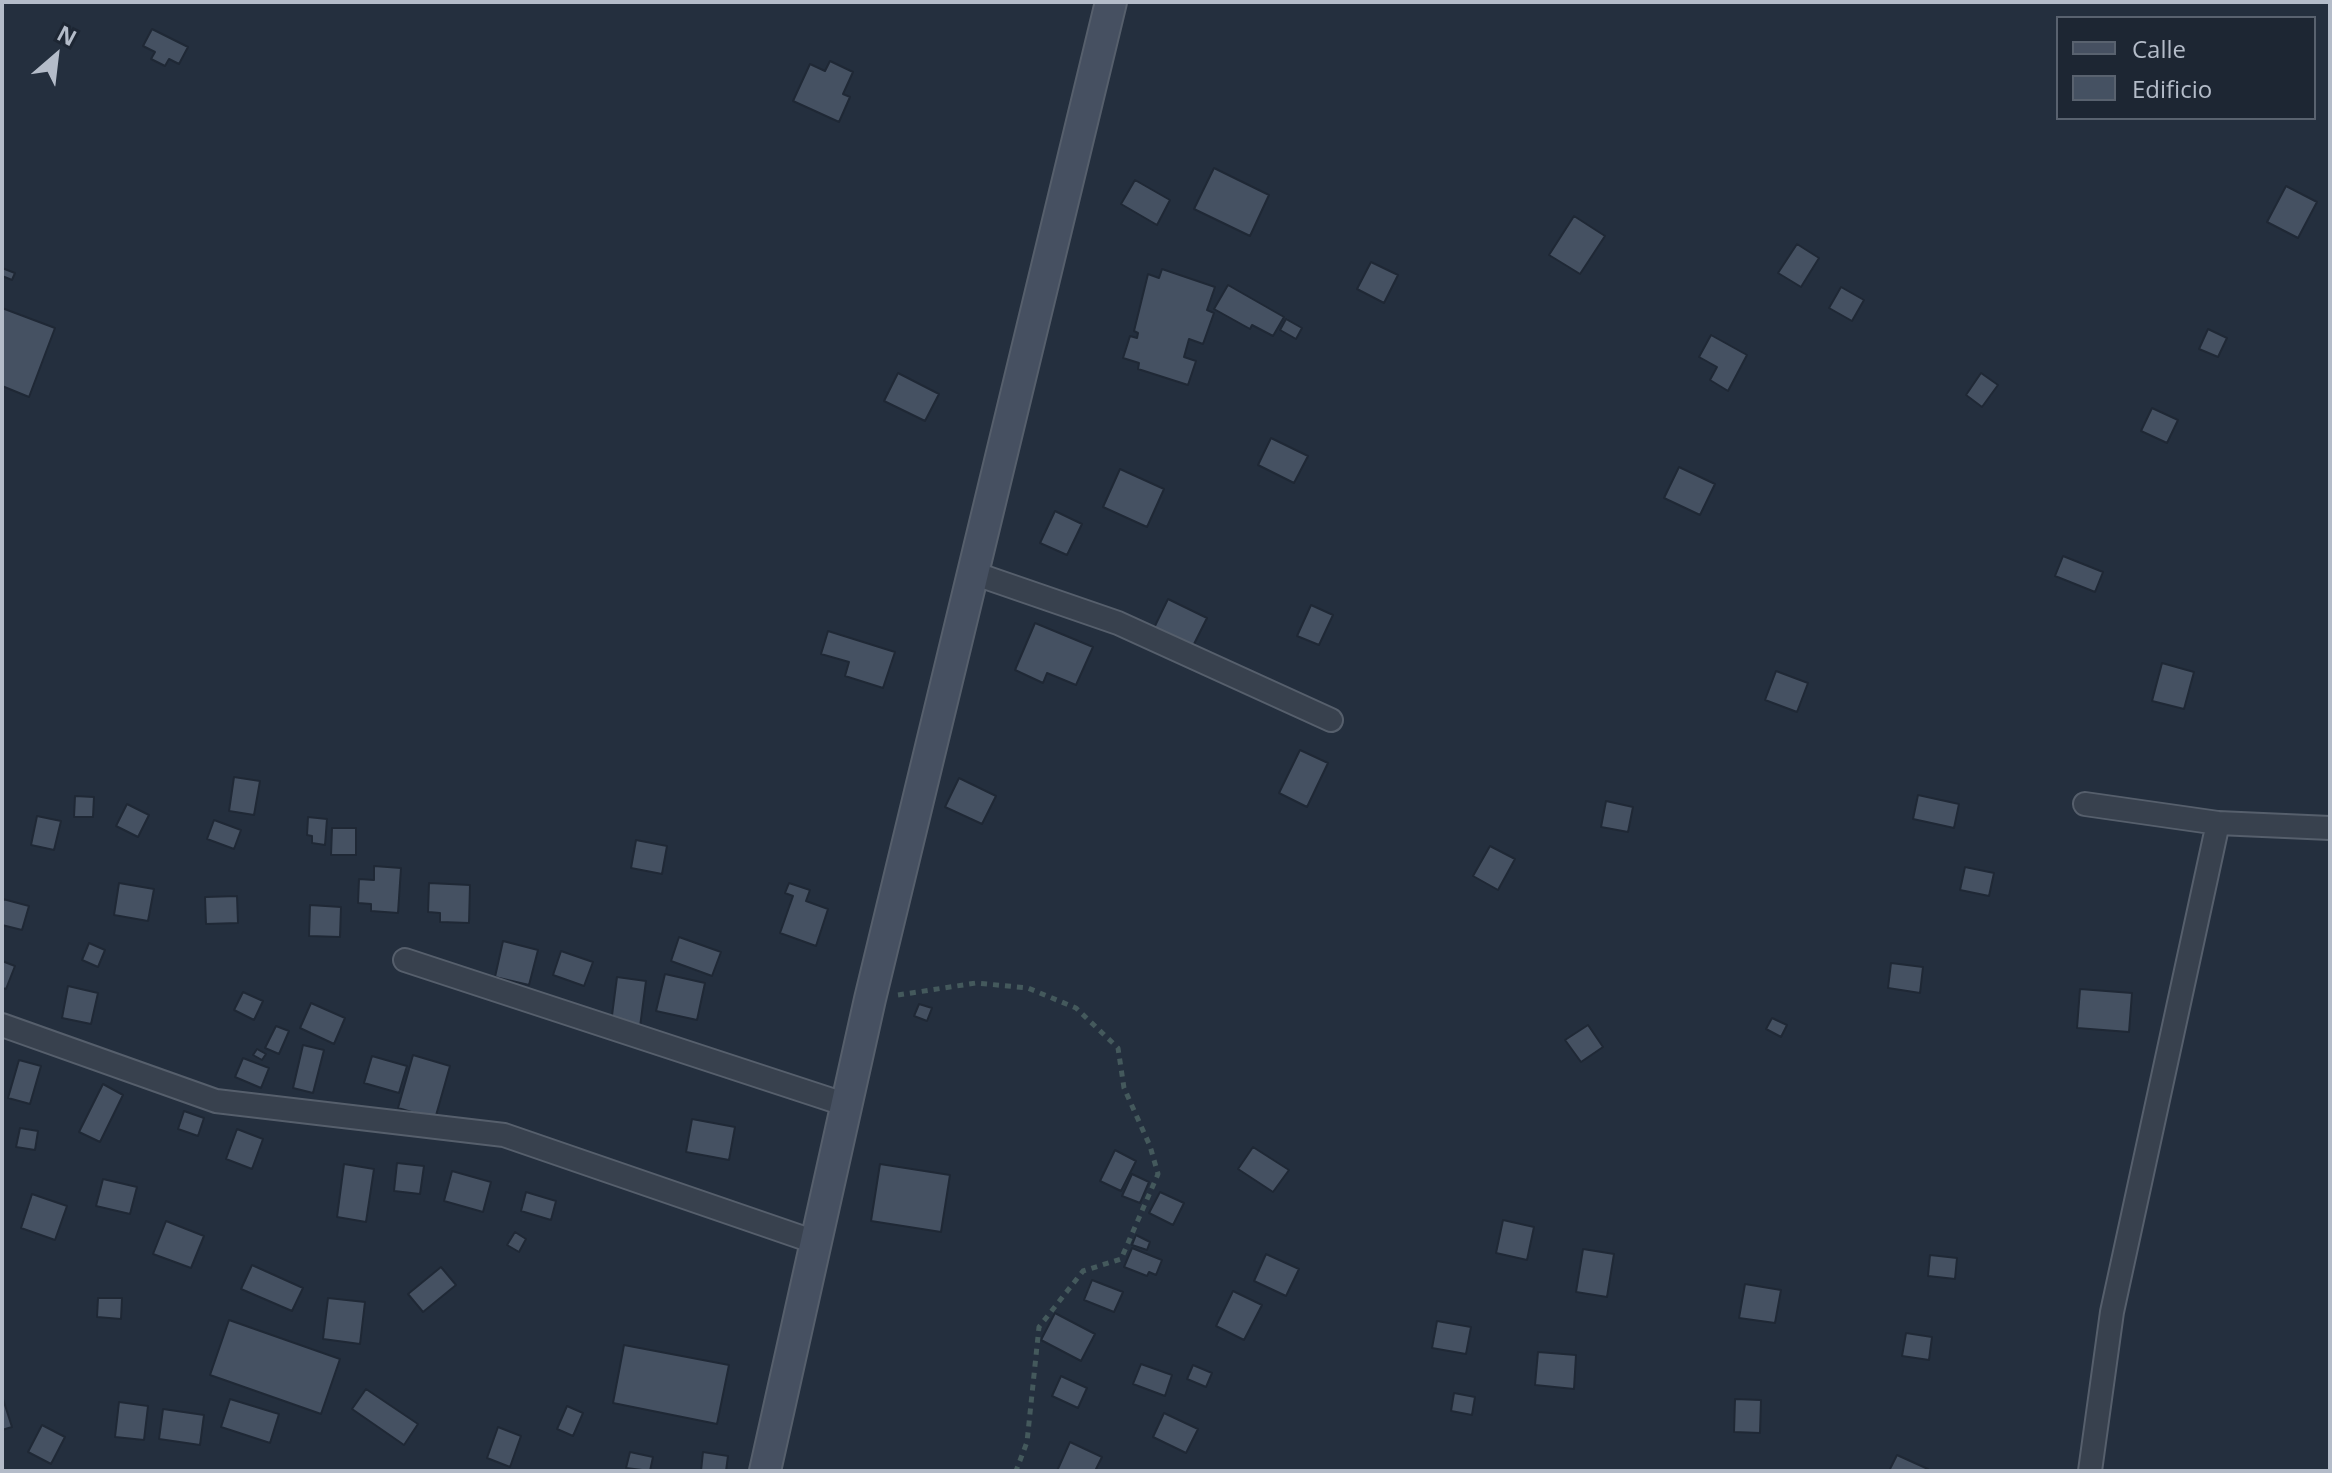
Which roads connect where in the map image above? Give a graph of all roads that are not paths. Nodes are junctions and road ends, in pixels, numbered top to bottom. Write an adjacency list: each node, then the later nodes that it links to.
1 (1111, 2): 2 (street)
2 (973, 573): 3 (street); 9 (street)
3 (1331, 720)
4 (2085, 804): 5 (street)
5 (2218, 823): 6 (street); 12 (street)
6 (2330, 828)
7 (405, 960): 9 (street)
8 (2, 1025): 10 (street)
9 (847, 1105): 10 (street)
10 (818, 1243): 11 (street)
11 (765, 1471)
12 (2090, 1471)

